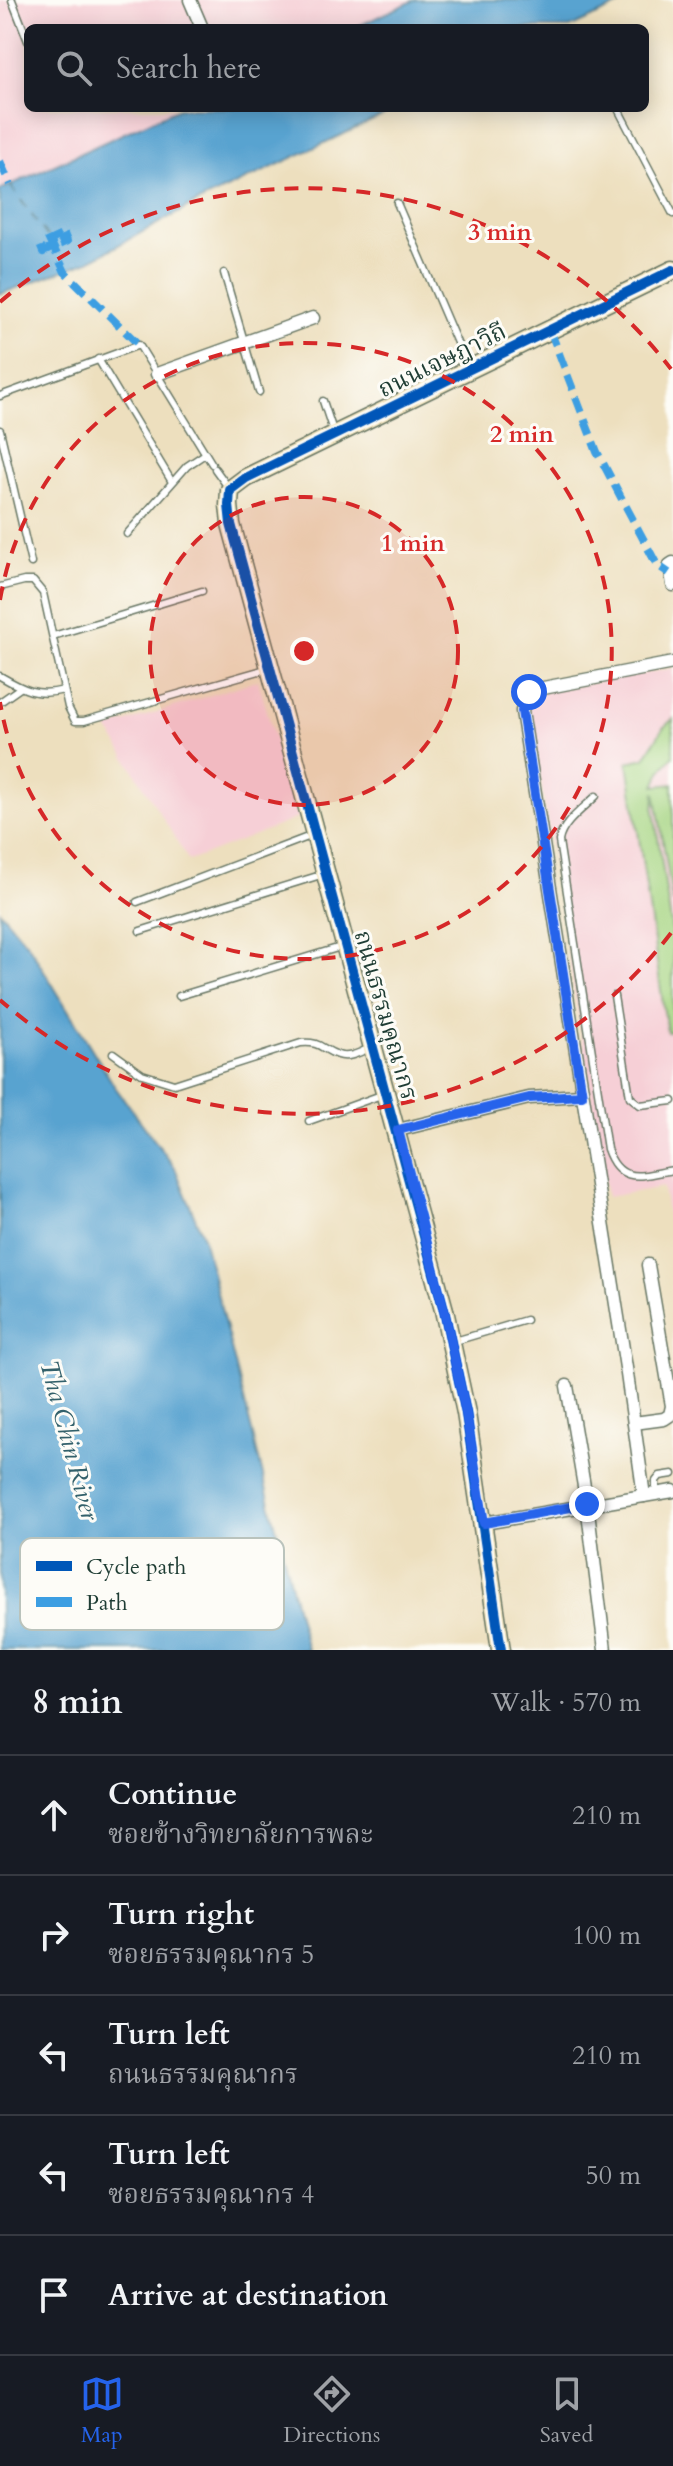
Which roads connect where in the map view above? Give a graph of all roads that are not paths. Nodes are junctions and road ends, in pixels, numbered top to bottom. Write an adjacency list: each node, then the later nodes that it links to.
1 (12, 0): 4 (lane)
2 (190, 0): 3 (street)
3 (200, 24)
4 (24, 31)
5 (620, 112): 7 (lane)
6 (397, 203): 13 (lane)
7 (673, 214)
8 (673, 270): 13 (street, ถนนเจษฎาวิถี)
9 (224, 273): 11 (lane)
10 (313, 318): 11 (street)
11 (245, 341): 14 (street); 15 (lane)
12 (98, 359): 14 (lane); 16 (lane); 21 (lane)
13 (468, 370): 19 (street, ถนนเจษฎาวิถี)
14 (157, 374): 20 (lane)
15 (259, 392)
16 (0, 396)
17 (323, 401): 19 (lane)
18 (0, 430): 24 (lane)
19 (334, 434): 22 (street, ถนนเจษฎาวิถี)
20 (205, 454): 21 (lane); 22 (lane)
21 (172, 482): 23 (lane)
22 (230, 490): 31 (street, ถนนธรรมคุณากร)
23 (127, 534)
24 (31, 563)
25 (673, 563): 26 (street)
26 (673, 585)
27 (0, 587): 29 (lane)
28 (202, 591): 29 (lane)
29 (53, 636): 34 (lane)
30 (673, 663): 47 (street)
31 (272, 667): 34 (lane); 37 (street, ถนนธรรมคุณากร)
32 (0, 676): 33 (lane)
33 (20, 688): 34 (lane); 35 (lane)
34 (64, 690)
35 (0, 702)
36 (596, 796): 51 (lane)
37 (316, 834): 38 (street, ถนนธรรมคุณากร); 39 (lane)
38 (326, 873): 40 (lane); 41 (street, ถนนธรรมคุณากร)
39 (137, 902)
40 (140, 931)
41 (345, 946): 42 (lane); 44 (street, ถนนธรรมคุณากร)
42 (179, 996)
43 (614, 996): 48 (lane)
44 (373, 1046): 45 (lane); 46 (street, ถนนธรรมคุณากร)
45 (113, 1053)
46 (387, 1093): 49 (lane); 50 (street, ถนนธรรมคุณากร)
47 (582, 1095): 50 (street); 56 (street)
48 (673, 1101)
49 (309, 1121)
50 (398, 1130): 54 (street, ถนนธรรมคุณากร)
51 (673, 1170)
52 (648, 1265): 56 (street)
53 (526, 1320): 54 (lane)
54 (451, 1342): 61 (street, ถนนธรรมคุณากร)
55 (567, 1386): 60 (street)
56 (634, 1423): 59 (street)
57 (673, 1474): 59 (lane)
58 (673, 1491): 59 (street)
59 (650, 1495): 60 (street)
60 (587, 1504): 61 (street); 63 (street)
61 (484, 1523): 62 (street, ถนนธรรมคุณากร)
62 (501, 1650)
63 (605, 1650)

